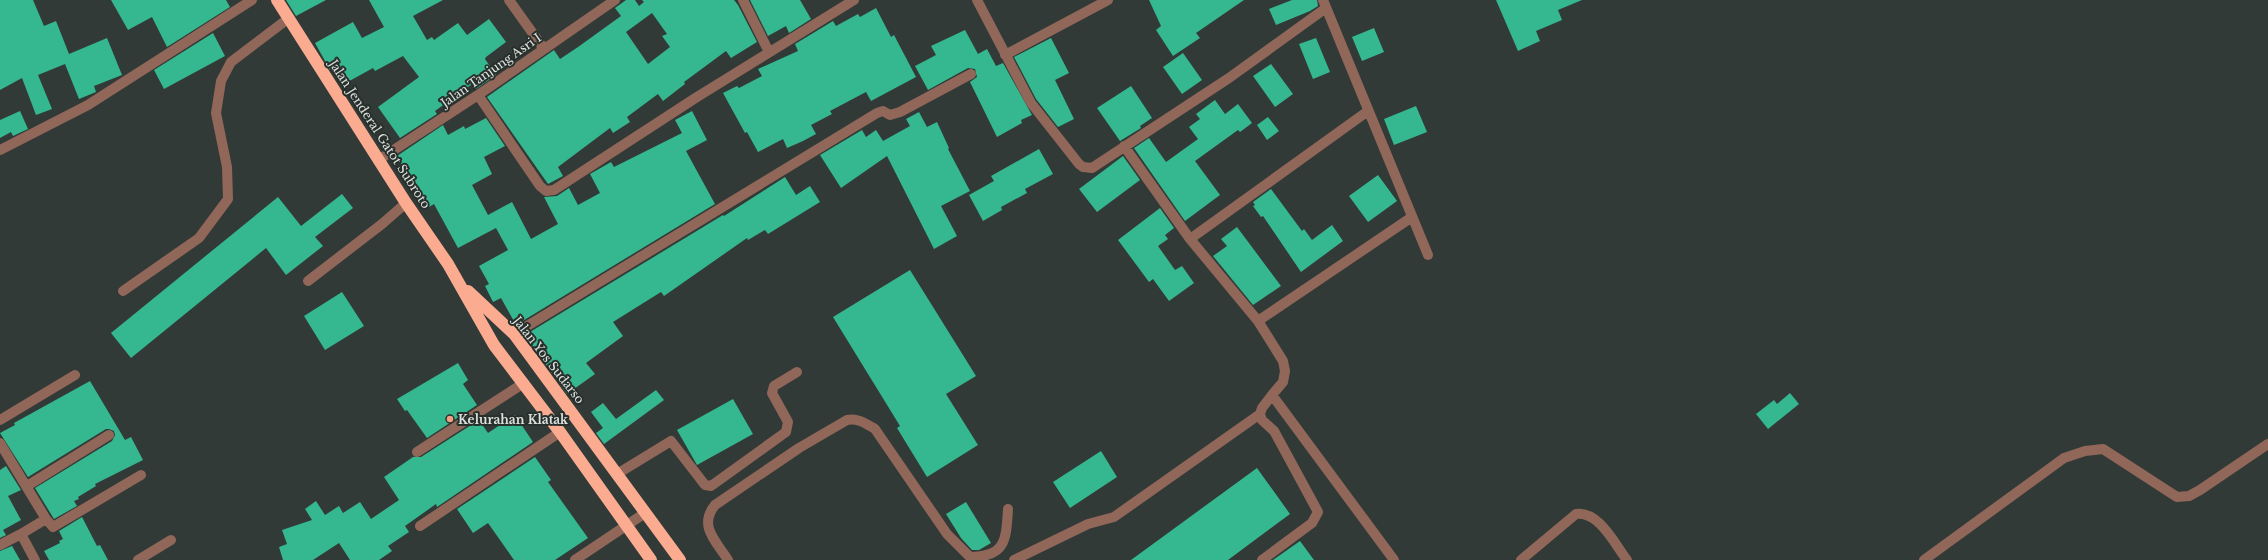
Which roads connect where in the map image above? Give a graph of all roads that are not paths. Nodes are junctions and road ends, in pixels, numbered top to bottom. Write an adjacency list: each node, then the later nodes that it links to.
1 (252, 0): 18 (street)
2 (277, 0): 10 (highway, Jalan Jenderal Gatot Subroto)
3 (509, 0): 11 (street)
4 (616, 0): 11 (street, Jalan Tanjung Asri I)
5 (743, 0): 12 (street)
6 (854, 0): 12 (street)
7 (977, 0): 13 (street)
8 (1108, 0): 13 (street)
9 (1325, 4): 16 (street); 17 (street)
10 (289, 18): 19 (highway, Jalan Jenderal Gatot Subroto); 26 (street)
11 (544, 49): 15 (street, Jalan Tanjung Asri I)
12 (769, 52): 15 (street)
13 (1005, 55): 17 (street)
14 (971, 74): 28 (street)
15 (478, 95): 19 (street, Jalan Tanjung Asri I)
16 (1368, 111): 21 (street); 22 (street)
17 (1124, 146): 22 (street)
18 (0, 150)
19 (380, 159): 20 (highway, Jalan Jenderal Gatot Subroto)
20 (406, 203): 24 (street); 25 (highway, Jalan Jenderal Gatot Subroto)
21 (1412, 217): 23 (street); 27 (street)
22 (1190, 239): 27 (street)
23 (1428, 255)
24 (308, 281)
25 (460, 283): 28 (highway, Jalan Yos Sudarso); 31 (highway)
26 (123, 291)
27 (1258, 321): 32 (street)
28 (514, 334): 41 (highway, Jalan Yos Sudarso)
29 (797, 372): 41 (street)
30 (75, 375): 34 (street)
31 (524, 383): 35 (highway); 39 (street)
32 (1272, 395): 33 (street); 60 (street)
33 (1260, 414): 58 (street); 59 (street)
34 (0, 420)
35 (560, 432): 47 (highway); 48 (street)
36 (109, 435): 43 (street)
37 (0, 443): 40 (street)
38 (2268, 444): 63 (street)
39 (417, 452)
40 (4, 458): 43 (street)
41 (617, 474): 45 (highway, Jalan Yos Sudarso)
42 (141, 475): 46 (street)
43 (27, 486): 46 (street)
44 (1008, 509): 57 (street)
45 (646, 513): 47 (street); 56 (highway, Jalan Yos Sudarso)
46 (46, 519): 49 (street)
47 (627, 525): 54 (street); 55 (highway)
48 (420, 526)
49 (21, 534): 51 (street); 52 (street)
50 (171, 540): 53 (street)
51 (0, 546)
52 (35, 560)
53 (138, 560)
54 (574, 560)
55 (651, 560)
56 (680, 560)
57 (728, 560)
58 (1014, 560)
59 (1262, 560)
60 (1394, 560)
61 (1521, 560): 62 (street)
62 (1627, 560)
63 (1924, 560)

